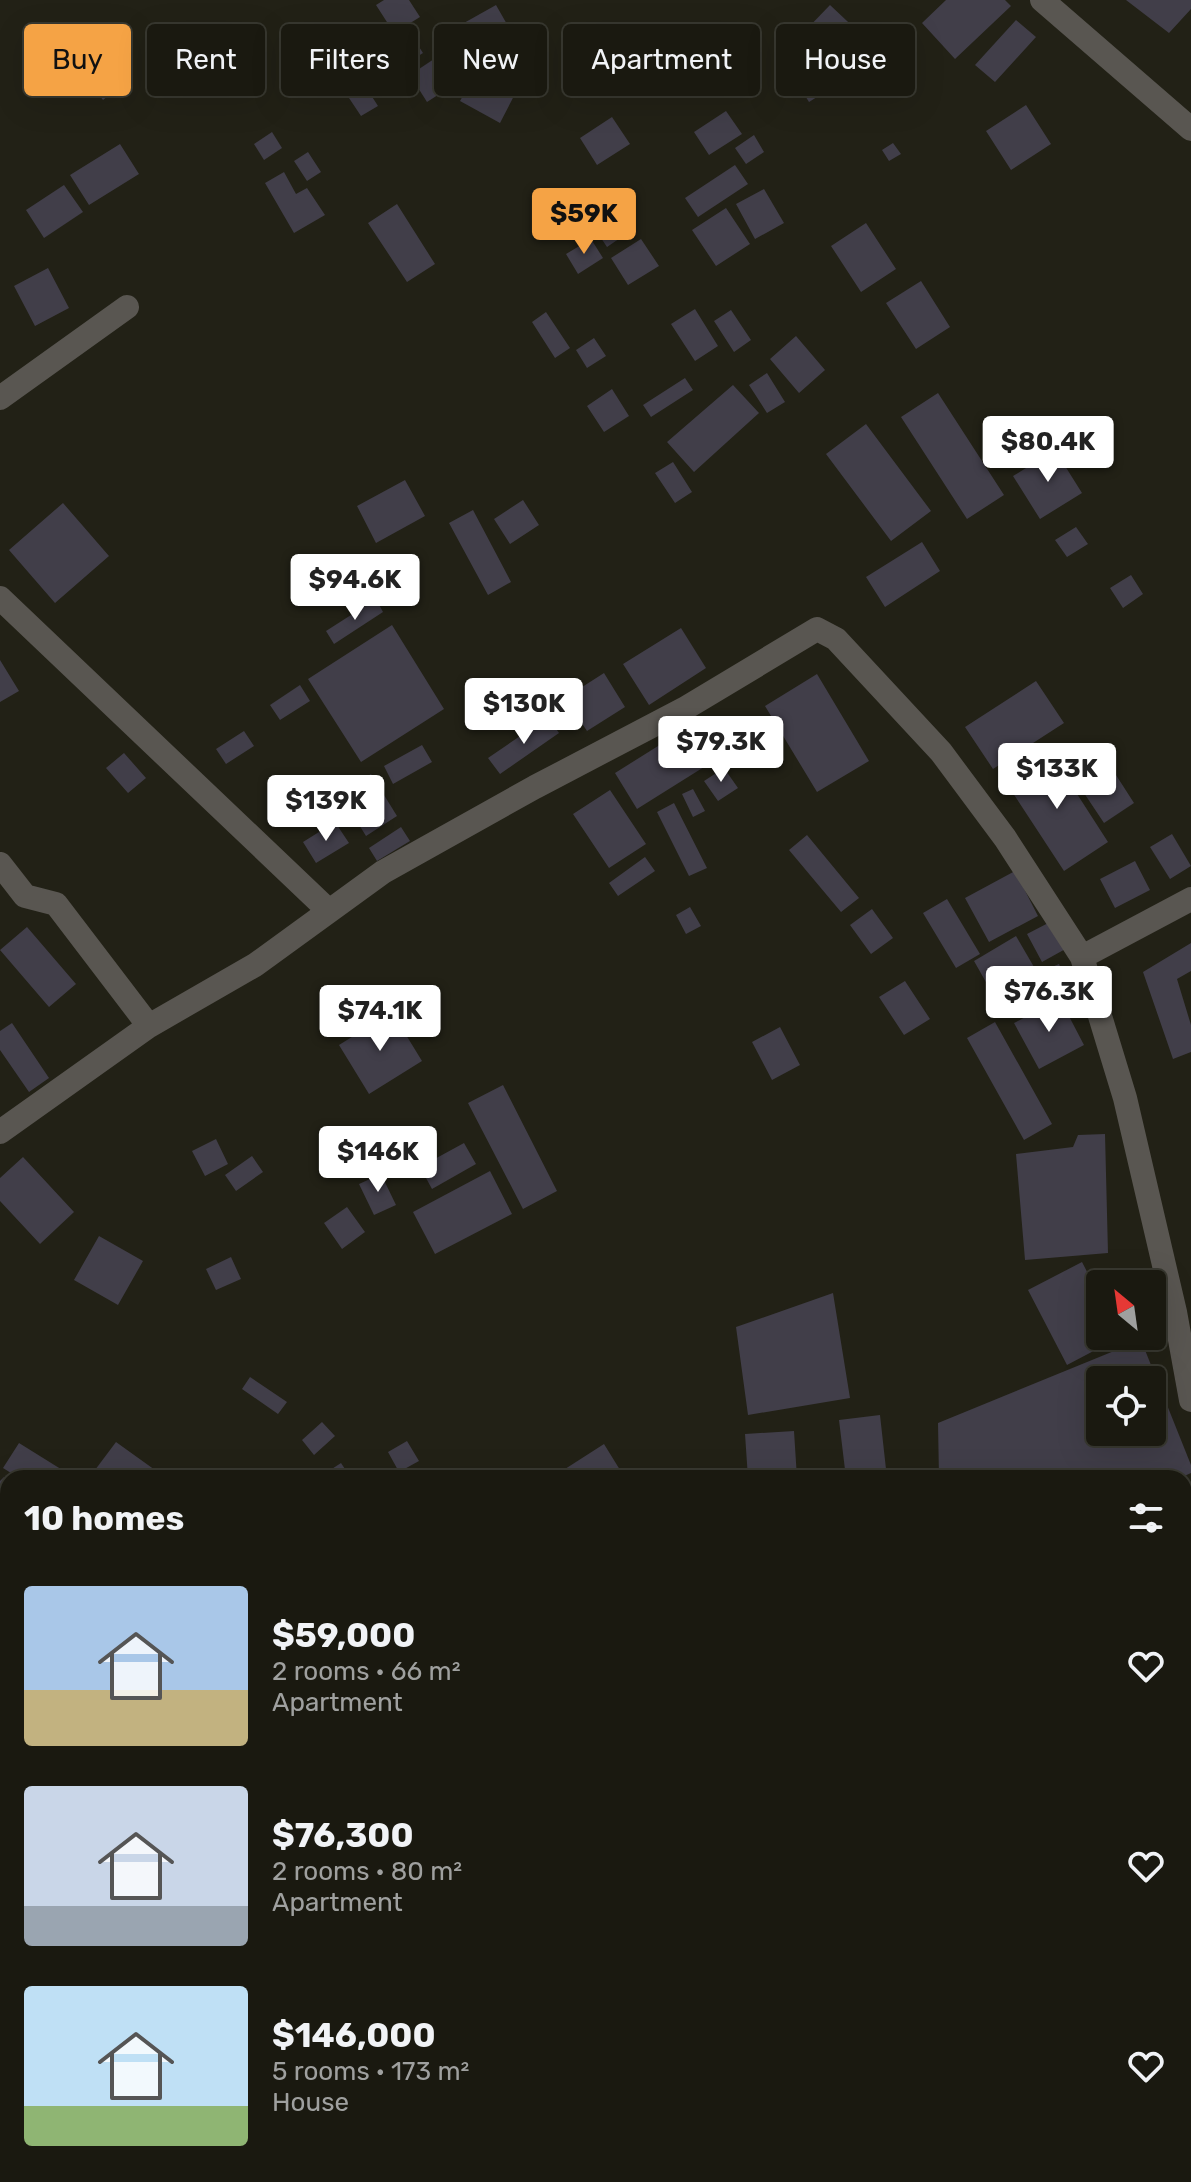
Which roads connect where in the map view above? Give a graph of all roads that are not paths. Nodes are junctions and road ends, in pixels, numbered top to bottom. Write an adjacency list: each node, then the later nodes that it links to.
1 (1042, 0): 2 (street)
2 (1191, 129)
3 (127, 307): 4 (street)
4 (0, 398)
5 (0, 598): 8 (street)
6 (0, 864): 10 (street)
7 (1191, 899): 9 (street)
8 (329, 911): 9 (street); 10 (street)
9 (1082, 957): 12 (street)
10 (149, 1026): 11 (street)
11 (0, 1132)
12 (1191, 1400)

